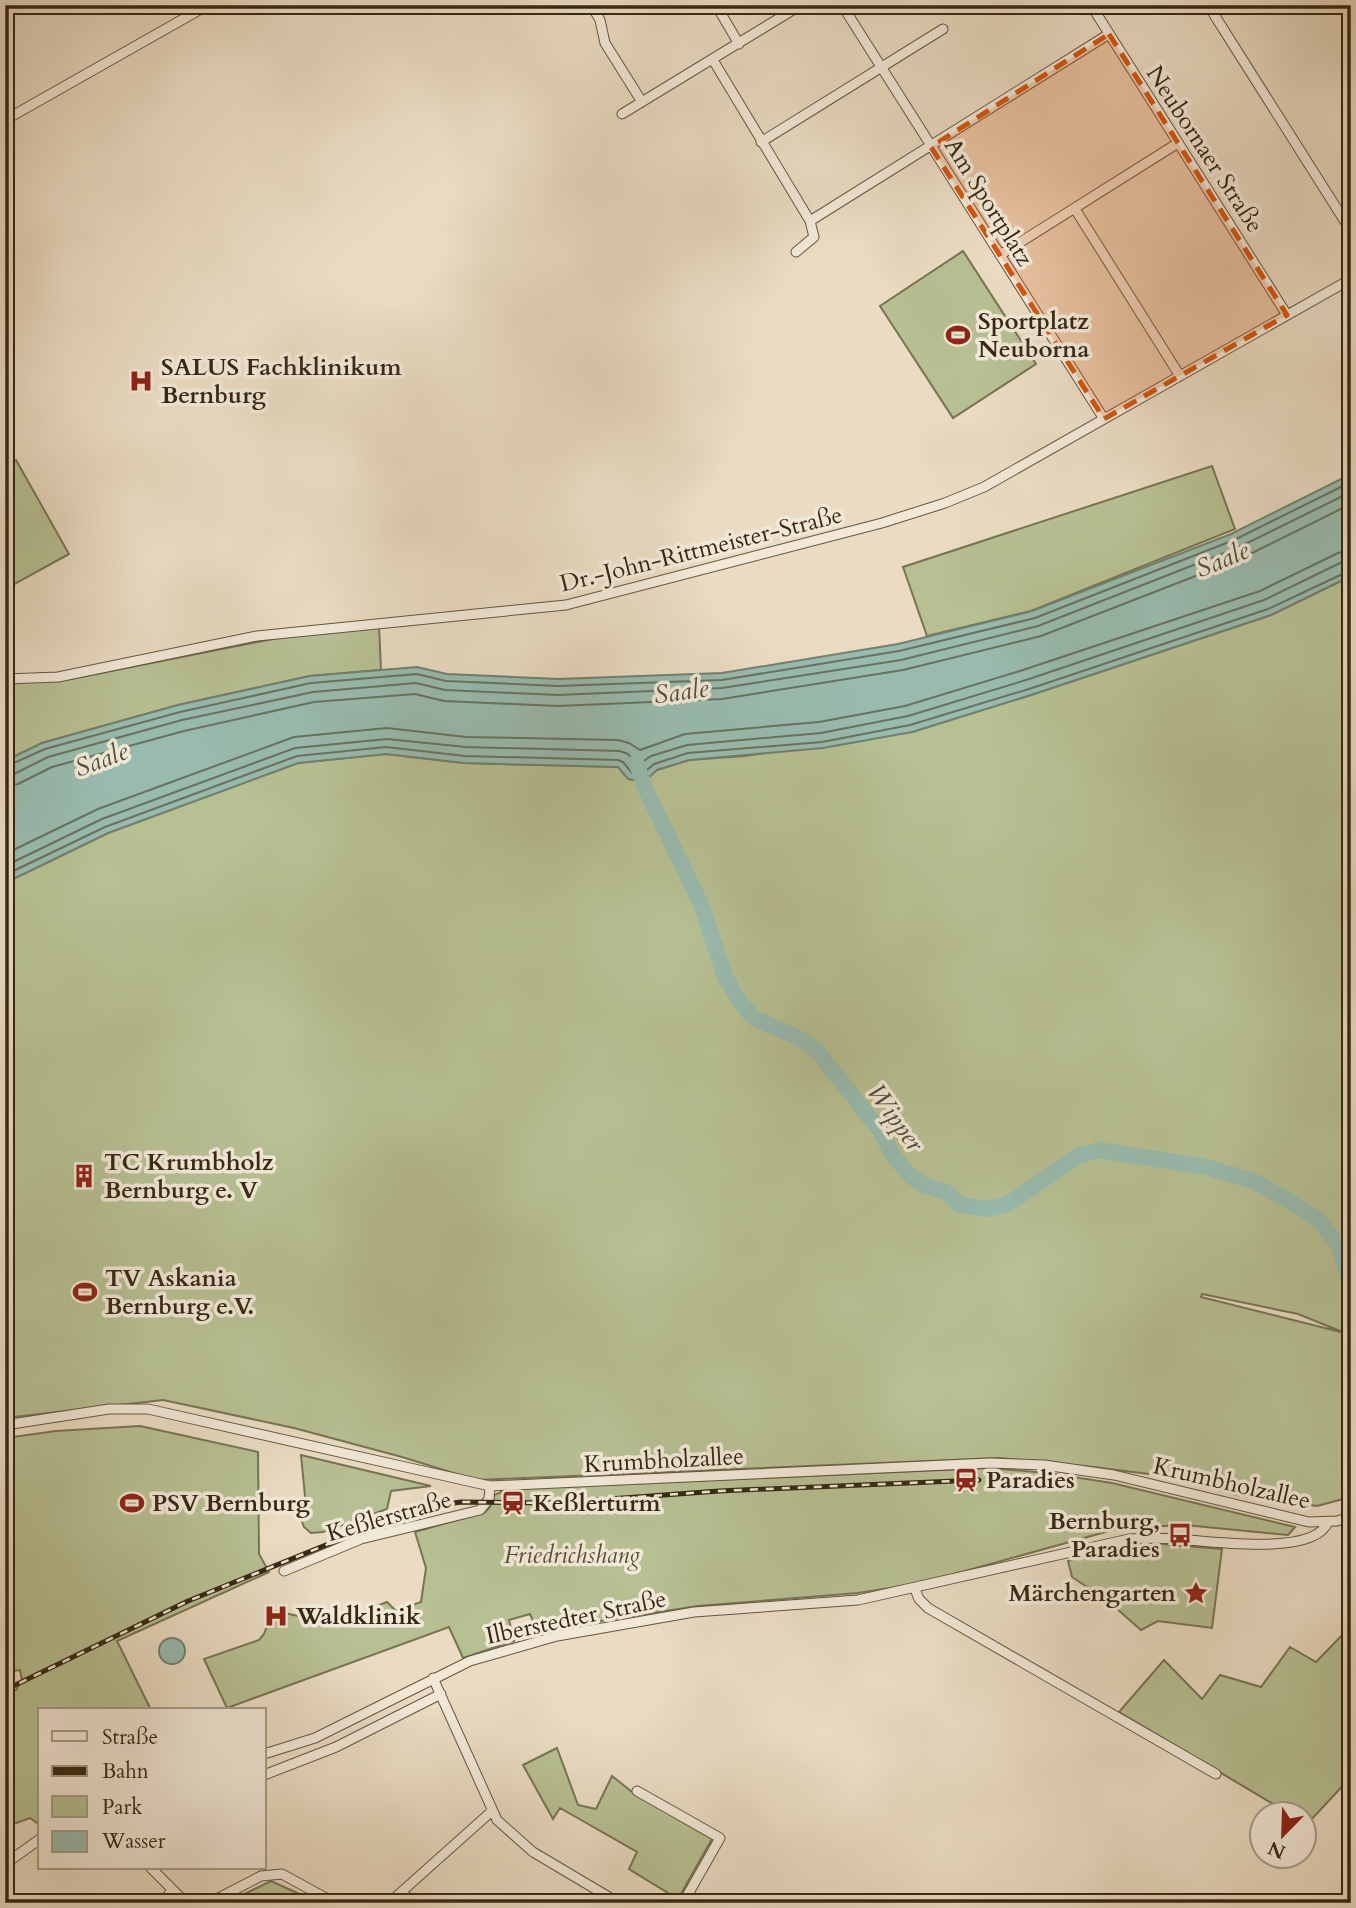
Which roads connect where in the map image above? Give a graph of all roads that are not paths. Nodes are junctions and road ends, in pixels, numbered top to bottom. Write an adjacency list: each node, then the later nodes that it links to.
1 (208, 5): 15 (street)
2 (591, 5): 13 (street)
3 (716, 5): 10 (street)
4 (800, 5): 10 (street)
5 (842, 5): 12 (street, Am Sportplatz)
6 (1091, 5): 9 (street, Neubornaer Straße)
7 (1208, 5): 21 (street)
8 (943, 29): 12 (street)
9 (1109, 34): 17 (street, Neubornaer Straße); 18 (street)
10 (739, 44): 11 (street)
11 (713, 60): 13 (street); 16 (street)
12 (881, 68): 16 (street); 18 (street, Am Sportplatz)
13 (642, 102): 14 (street)
14 (622, 114)
15 (5, 120)
16 (761, 142): 20 (street)
17 (1178, 143): 19 (street); 25 (street, Neubornaer Straße)
18 (931, 147): 20 (street); 23 (street, Am Sportplatz)
19 (1076, 209): 23 (street); 26 (street)
20 (810, 221): 22 (street)
21 (1351, 231)
22 (796, 252)
23 (1000, 256): 27 (street, Am Sportplatz)
24 (1351, 279): 25 (street, Dr.-John-Rittmeister-Straße)
25 (1287, 314): 26 (street, Dr.-John-Rittmeister-Straße)
26 (1180, 376): 27 (street, Dr.-John-Rittmeister-Straße)
27 (1104, 419): 28 (street, Dr.-John-Rittmeister-Straße)
28 (5, 679)
29 (5, 1425): 30 (street, Krumbholzallee)
30 (490, 1486): 32 (street, Krumbholzallee); 33 (street, Keßlerstraße)
31 (1351, 1517): 32 (street)
32 (1328, 1522): 34 (street, Ilberstedter Straße)
33 (284, 1571)
34 (915, 1589): 35 (street, Ilberstedter Straße); 39 (street)
35 (433, 1678): 36 (street); 37 (street, Ilberstedter Straße)
36 (441, 1693): 38 (street); 41 (street)
37 (266, 1753)
38 (266, 1774)
39 (1216, 1774)
40 (637, 1791): 54 (street)
41 (492, 1811): 46 (street); 53 (street)
42 (38, 1840): 43 (street)
43 (5, 1864)
44 (153, 1870): 45 (street)
45 (172, 1889): 47 (street); 48 (street)
46 (402, 1892): 51 (street); 52 (street)
47 (164, 1903)
48 (186, 1903)
49 (209, 1903): 50 (street)
50 (335, 1903)
51 (389, 1903)
52 (413, 1903)
53 (619, 1903)
54 (682, 1903)

